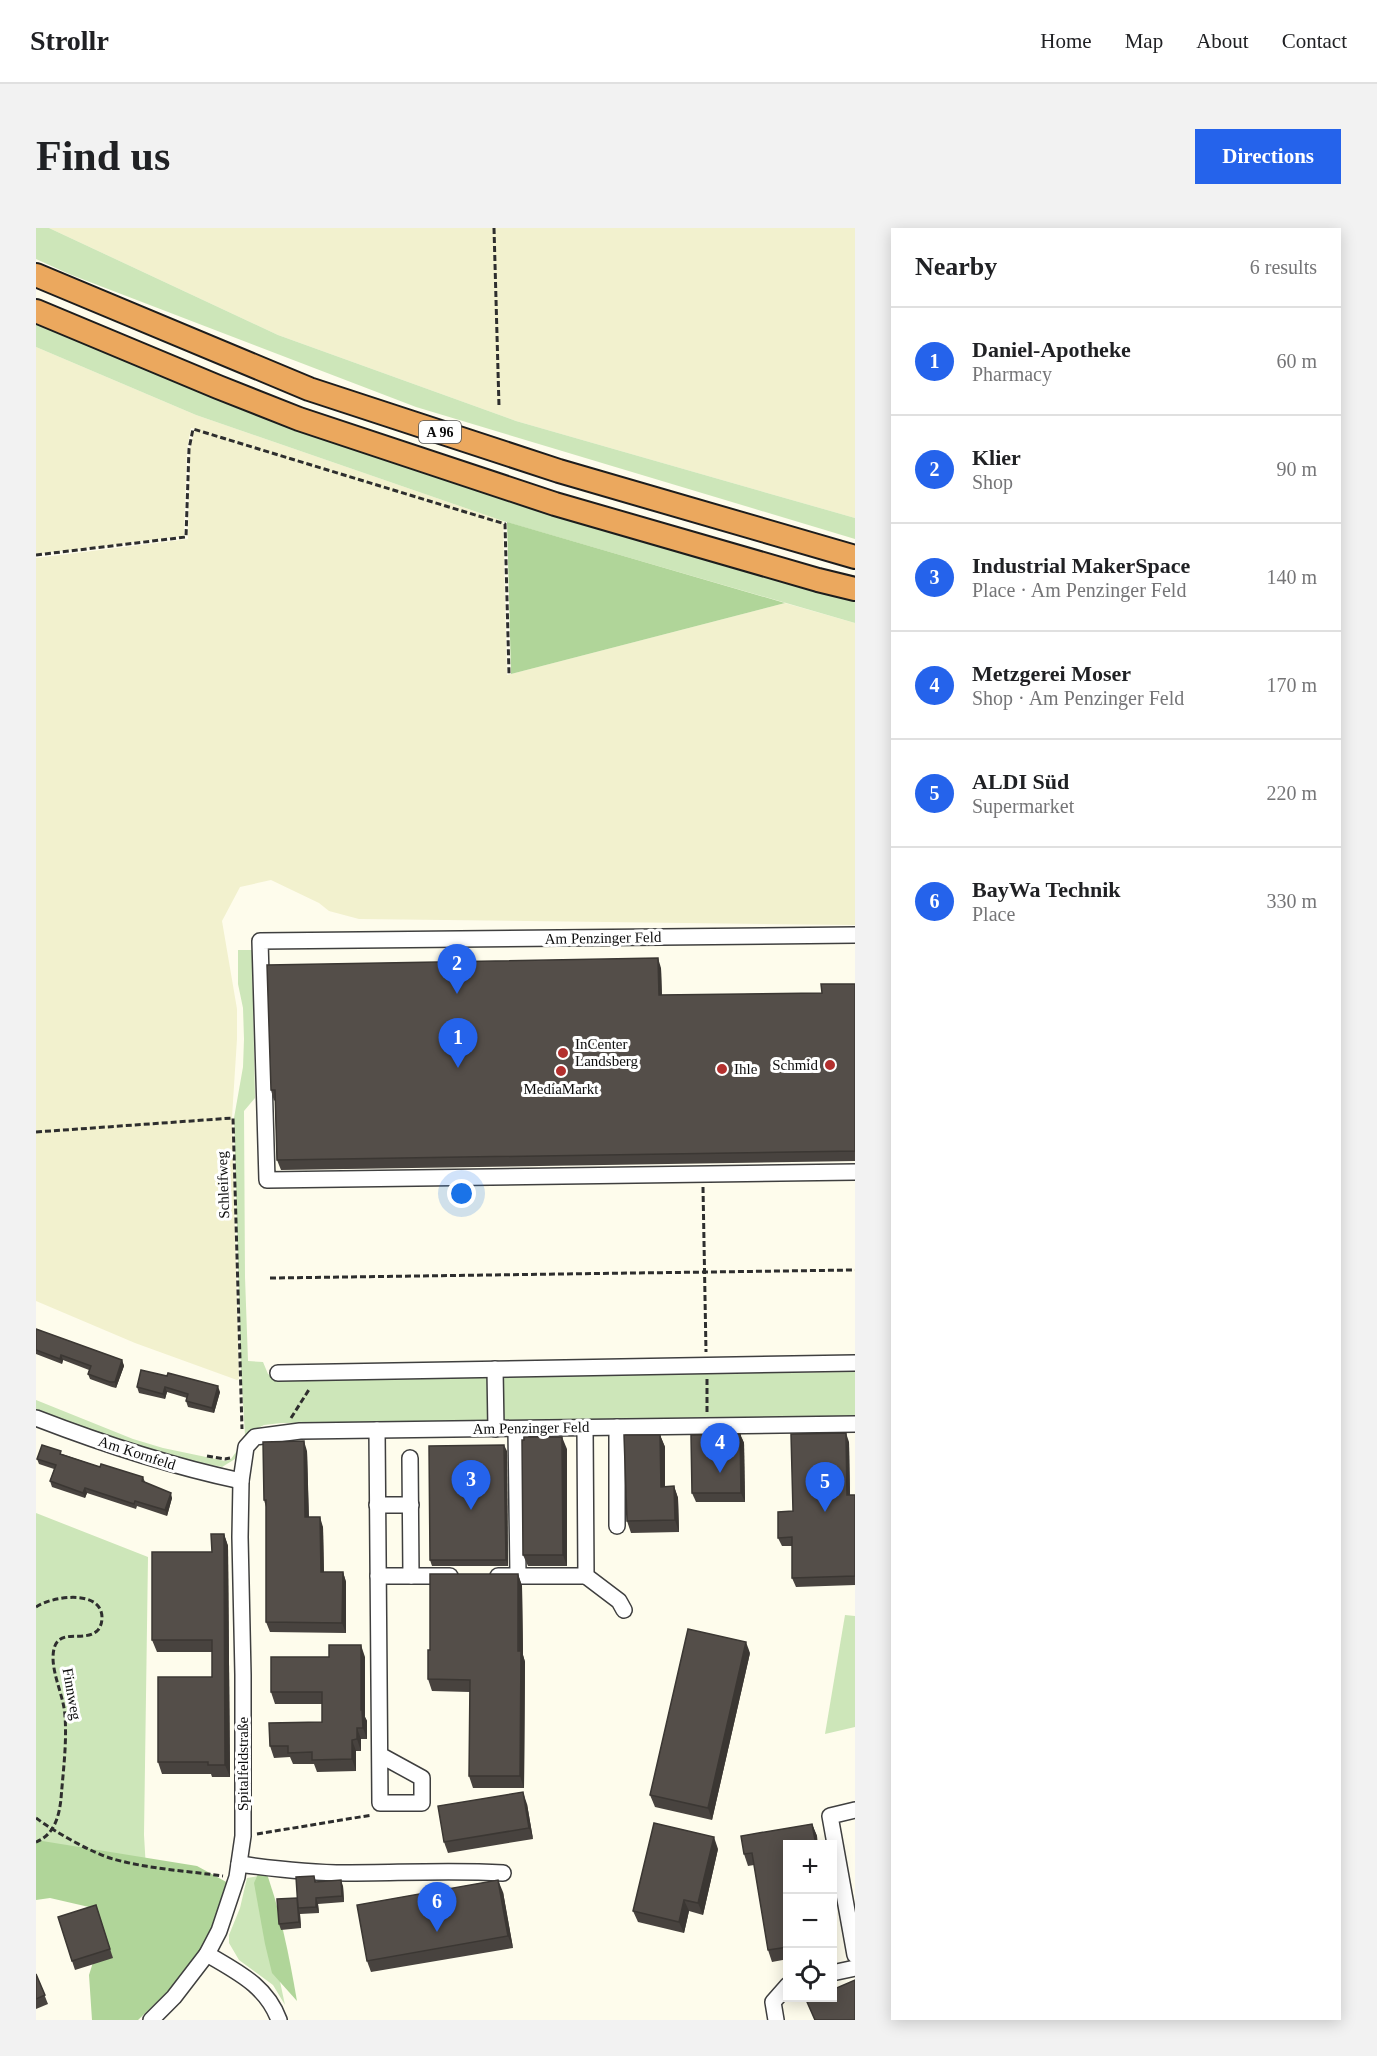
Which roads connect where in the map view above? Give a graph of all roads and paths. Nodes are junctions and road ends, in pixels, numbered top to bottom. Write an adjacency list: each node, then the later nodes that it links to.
1 (494, 228): 4 (path)
2 (36, 275): 6 (highway, A 96)
3 (36, 310): 7 (highway, A 96)
4 (500, 406)
5 (36, 555): 8 (path)
6 (855, 557)
7 (855, 589)
8 (509, 674)
9 (855, 935): 12 (street, Am Penzinger Feld)
10 (36, 1132): 30 (path, Schleifweg)
11 (855, 1172): 12 (street)
12 (703, 1173): 14 (path)
13 (855, 1270): 14 (path)
14 (705, 1272): 15 (path); 17 (path)
15 (270, 1278)
16 (855, 1363): 17 (street)
17 (706, 1365): 18 (street); 23 (path)
18 (495, 1369): 19 (street); 26 (street)
19 (321, 1372): 20 (street); 29 (path)
20 (278, 1373)
21 (36, 1418): 33 (street, Am Kornfeld)
22 (855, 1424): 23 (street, Am Penzinger Feld)
23 (708, 1426): 24 (street, Am Penzinger Feld)
24 (616, 1427): 25 (street, Am Penzinger Feld); 36 (street)
25 (585, 1428): 27 (street, Am Penzinger Feld); 40 (street)
26 (496, 1429): 27 (street, Am Penzinger Feld); 28 (street, Am Penzinger Feld)
27 (516, 1429): 39 (street)
28 (377, 1430): 29 (street, Am Penzinger Feld); 34 (street)
29 (284, 1432): 30 (street, Am Penzinger Feld)
30 (244, 1443): 31 (path); 33 (street)
31 (199, 1454)
32 (410, 1458): 35 (street)
33 (241, 1480): 48 (street, Spitalfeldstraße)
34 (377, 1505): 35 (street); 37 (street)
35 (411, 1505): 38 (street)
36 (617, 1526)
37 (378, 1576): 38 (street); 43 (street)
38 (411, 1576): 39 (street)
39 (518, 1576): 40 (street)
40 (586, 1576): 42 (street)
41 (36, 1607): 47 (path, Finnweg)
42 (624, 1610)
43 (380, 1755): 44 (street); 44 (street)
44 (380, 1803): 48 (path)
45 (855, 1810): 52 (street)
46 (36, 1818): 47 (path)
47 (52, 1830): 49 (path); 50 (path)
48 (243, 1836): 50 (street, Spitalfeldstraße)
49 (36, 1842)
50 (238, 1871): 51 (street); 53 (street, Spitalfeldstraße)
51 (503, 1873)
52 (851, 1912): 54 (street)
53 (207, 1954): 58 (street, Spitalfeldstraße); 59 (street)
54 (855, 1955)
55 (855, 1968): 56 (street)
56 (837, 1972)
57 (783, 1991): 60 (street)
58 (150, 2020)
59 (279, 2020)
60 (776, 2020)

